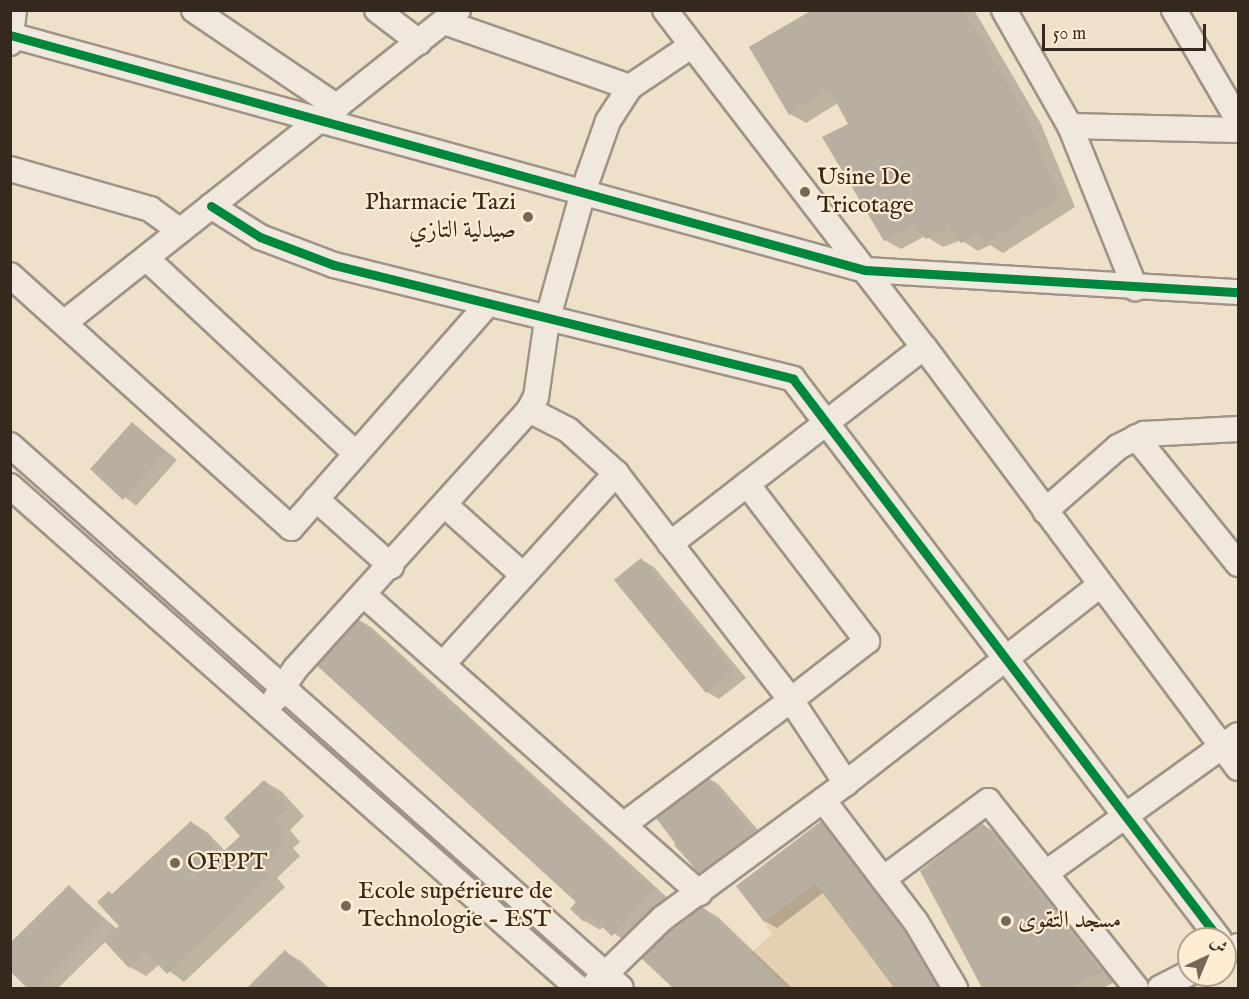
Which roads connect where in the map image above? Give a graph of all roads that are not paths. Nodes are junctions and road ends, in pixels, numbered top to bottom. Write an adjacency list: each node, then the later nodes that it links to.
1 (14, 10): 8 (street)
2 (194, 10): 12 (street)
3 (377, 10): 9 (street)
4 (665, 10): 10 (street)
5 (1004, 10): 15 (street)
6 (1174, 10): 13 (street)
7 (451, 16): 9 (street); 11 (street)
8 (11, 38): 14 (street)
9 (419, 42): 12 (street)
10 (691, 46): 11 (street); 22 (street)
11 (630, 87): 18 (street)
12 (336, 107): 14 (street)
13 (1239, 120)
14 (318, 122): 18 (street); 19 (street)
15 (1070, 126): 16 (street); 24 (street)
16 (1239, 130)
17 (10, 169): 20 (street)
18 (583, 192): 22 (street); 27 (street)
19 (211, 206): 20 (street); 26 (street)
20 (180, 231): 21 (street)
21 (146, 258): 28 (street); 35 (street)
22 (866, 270): 24 (street); 29 (street)
23 (10, 275): 28 (street)
24 (1135, 288): 25 (street)
25 (1239, 292)
26 (487, 305): 27 (street); 35 (street)
27 (547, 321): 30 (street); 31 (street)
28 (64, 323): 39 (street)
29 (924, 347): 31 (street); 41 (street)
30 (529, 411): 36 (street); 40 (street)
31 (826, 423): 37 (street); 48 (street)
32 (1239, 429): 33 (street)
33 (1136, 437): 41 (street); 43 (street)
34 (10, 445): 50 (street)
35 (356, 454): 39 (street)
36 (616, 473): 42 (street); 45 (street)
37 (747, 484): 42 (street); 51 (street)
38 (10, 486): 52 (street)
39 (316, 499): 44 (street)
40 (446, 506): 44 (street); 45 (street)
41 (1045, 511): 46 (street)
42 (670, 544): 51 (street)
43 (1239, 564)
44 (391, 566): 47 (street)
45 (524, 575): 49 (street)
46 (1100, 585): 48 (street); 53 (street)
47 (364, 594): 49 (street); 50 (street)
48 (1005, 658): 55 (street); 57 (street)
49 (443, 664): 58 (street)
50 (285, 687): 52 (street); 64 (street)
51 (791, 700): 55 (street); 58 (street)
52 (264, 713): 65 (street)
53 (1230, 741): 54 (street); 57 (street)
54 (1239, 768)
55 (846, 783): 56 (street)
56 (823, 800): 60 (street); 61 (street)
57 (1124, 815): 59 (street); 62 (street)
58 (626, 823): 61 (street)
59 (1046, 873): 60 (street); 67 (street)
60 (883, 879): 66 (street)
61 (700, 892): 64 (street)
62 (1211, 927)
63 (1177, 979): 68 (street)
64 (605, 984)
65 (578, 988)
66 (956, 988)
67 (1136, 988)
68 (1160, 988)

